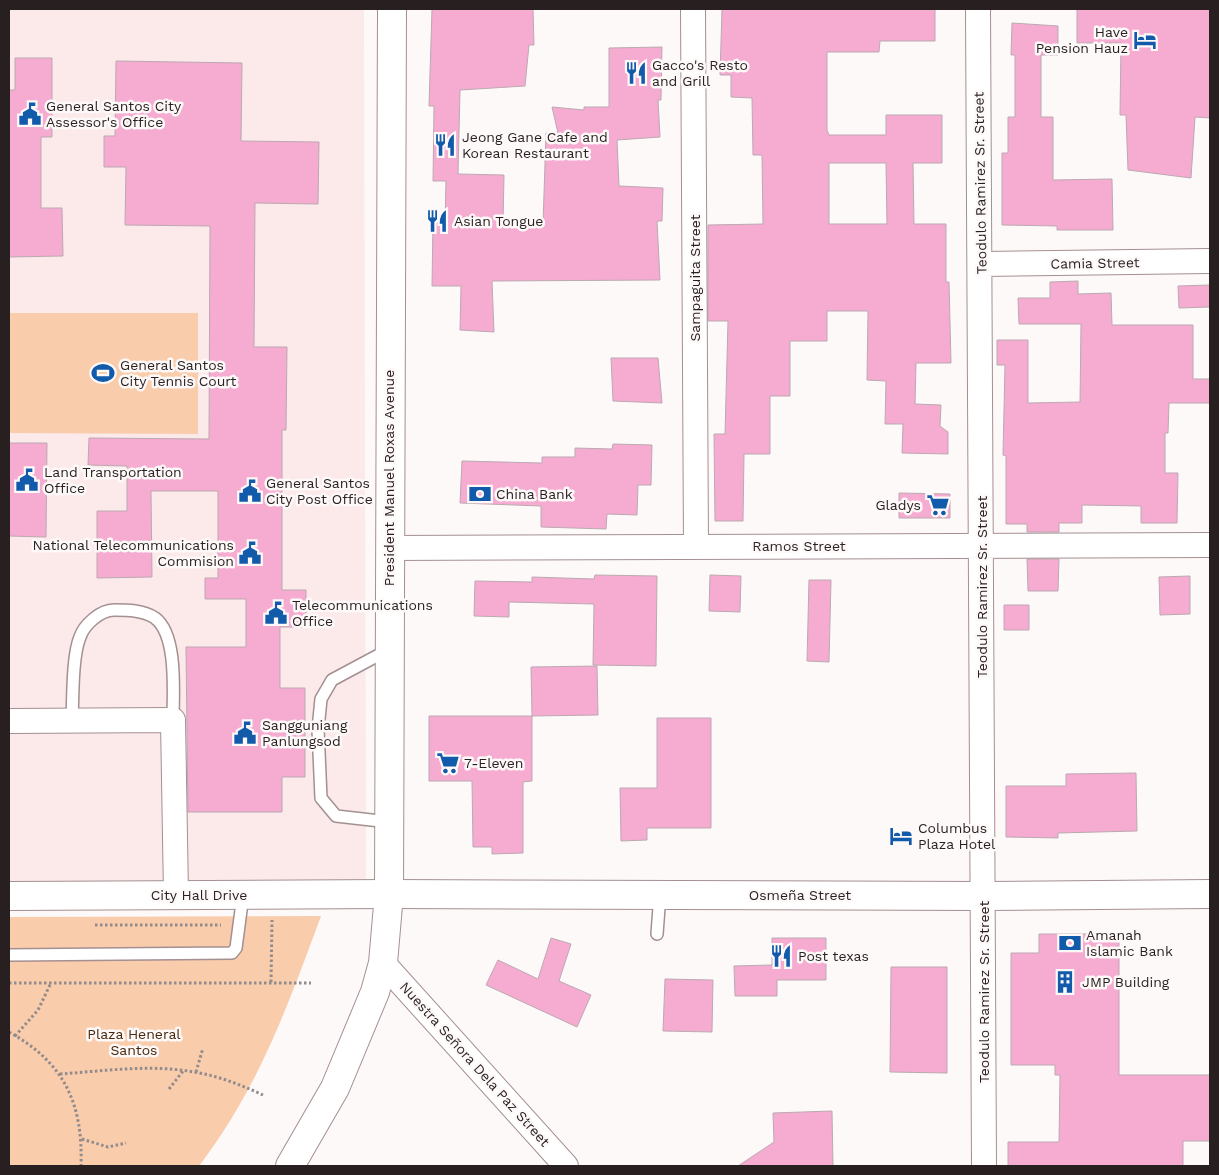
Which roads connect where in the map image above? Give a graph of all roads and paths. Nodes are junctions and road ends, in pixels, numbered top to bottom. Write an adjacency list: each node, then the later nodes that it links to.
1 (392, 9): 9 (street, President Manuel Roxas Avenue)
2 (693, 9): 8 (street, Sampaguita Street)
3 (978, 9): 5 (street, Teodulo Ramirez Sr. Street)
4 (1210, 261): 5 (street, Camia Street)
5 (980, 264): 7 (street, Teodulo Ramirez Sr. Street)
6 (1210, 544): 7 (street, Ramos Street)
7 (982, 545): 8 (street, Ramos Street); 21 (street, Teodulo Ramirez Sr. Street)
8 (696, 546): 9 (street, Ramos Street)
9 (389, 548): 10 (street, President Manuel Roxas Avenue)
10 (388, 650): 14 (street, President Manuel Roxas Avenue); 14 (lane)
11 (174, 720): 13 (street); 13 (lane); 19 (street)
12 (9, 721): 13 (street)
13 (72, 721)
14 (389, 822): 15 (street, President Manuel Roxas Avenue)
15 (389, 894): 16 (street, Osmeña Street); 20 (street, City Hall Drive); 25 (street, President Manuel Roxas Avenue)
16 (660, 894): 21 (street, Osmeña Street); 23 (lane)
17 (1210, 894): 21 (street, Osmeña Street)
18 (9, 896): 19 (street, City Hall Drive)
19 (176, 896): 20 (street, City Hall Drive)
20 (243, 896): 24 (lane)
21 (984, 896): 43 (street, Teodulo Ramirez Sr. Street)
22 (272, 919): 26 (path)
23 (657, 934)
24 (9, 955)
25 (383, 963): 41 (street, President Manuel Roxas Avenue); 42 (street, Nuestra Señora Dela Paz Street)
26 (271, 982): 28 (path); 29 (path)
27 (9, 983): 28 (path)
28 (51, 983): 31 (path)
29 (311, 983)
30 (9, 1032): 31 (path)
31 (15, 1036): 35 (path)
32 (203, 1048): 34 (path)
33 (183, 1070): 34 (path); 35 (path); 36 (path)
34 (196, 1072): 37 (path)
35 (60, 1074): 38 (path)
36 (169, 1089)
37 (264, 1095)
38 (82, 1139): 39 (path); 40 (path)
39 (126, 1143)
40 (81, 1166)
41 (290, 1166)
42 (566, 1166)
43 (984, 1166)

